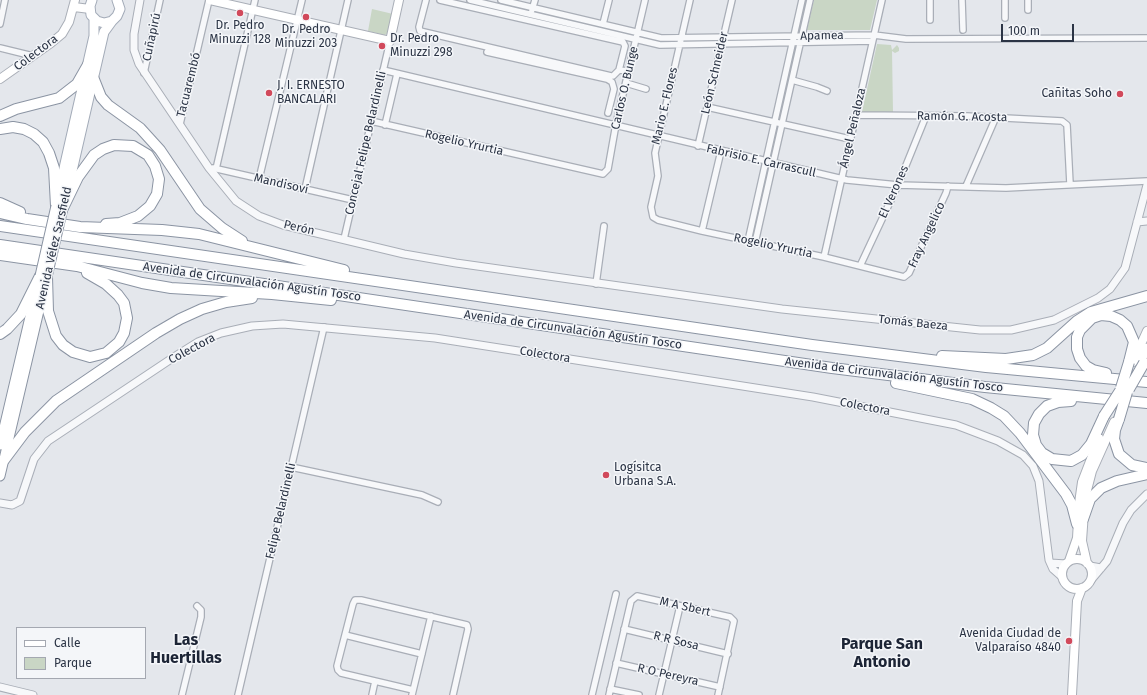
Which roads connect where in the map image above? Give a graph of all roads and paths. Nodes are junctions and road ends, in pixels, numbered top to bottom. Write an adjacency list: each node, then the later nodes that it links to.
1 (5, 0): 37 (street)
2 (117, 0): 36 (main road, Avenida Vélez Sarsfield)
3 (140, 0): 60 (street, Perón)
4 (160, 0): 60 (street, Cuñapirú)
5 (210, 0): 29 (main road); 78 (street, Tacuarembó)
6 (255, 0): 29 (street)
7 (302, 0): 34 (street)
8 (348, 0): 39 (street)
9 (399, 0): 47 (main road, Concejal Felipe Belardinelli)
10 (426, 0): 58 (street)
11 (440, 0): 58 (street)
12 (470, 0): 31 (street, Apamea)
13 (501, 0): 28 (street, Apamea)
14 (535, 0): 28 (street)
15 (609, 0): 38 (street)
16 (645, 0): 41 (street, Carlos O. Bunge)
17 (690, 0): 49 (street, Mario E. Flores)
18 (732, 0): 48 (street, León Schneider)
19 (802, 0): 43 (street)
20 (810, 0): 44 (street)
21 (882, 0): 42 (street, Ángel Peñaloza)
22 (930, 0): 35 (street)
23 (962, 0): 40 (street)
24 (1005, 0): 33 (street)
25 (1028, 0): 30 (street)
26 (74, 3): 27 (main road); 55 (main road, Colectora)
27 (91, 5): 32 (main road)
28 (533, 8): 31 (street); 38 (street, Apamea)
29 (253, 10): 34 (main road); 89 (street)
30 (1028, 10)
31 (531, 14): 46 (street, Apamea)
32 (94, 18): 36 (main road); 56 (main road, Avenida Vélez Sarsfield)
33 (1005, 18)
34 (297, 20): 39 (main road); 91 (street)
35 (930, 20)
36 (112, 21): 62 (main road, Avenida Vélez Sarsfield)
37 (0, 24)
38 (603, 24): 41 (street, Apamea)
39 (341, 30): 47 (main road); 99 (street)
40 (963, 30)
41 (637, 33): 46 (street, Carlos O. Bunge); 49 (street, Apamea)
42 (874, 34): 44 (street, Apamea); 45 (street, Apamea); 51 (street, Ángel Peñaloza)
43 (794, 36): 44 (street, Apamea); 48 (street, Apamea); 52 (street)
44 (802, 36): 50 (street)
45 (1147, 38)
46 (636, 39): 49 (street, Apamea); 59 (street, Carlos O. Bunge)
47 (390, 41): 57 (street, Concejal Felipe Belardinelli)
48 (723, 41): 49 (street, Apamea); 52 (street, Apamea); 70 (street, León Schneider)
49 (680, 42): 83 (street, Mario E. Flores)
50 (800, 42): 51 (street, Apamea); 52 (street, Apamea); 64 (street)
51 (872, 42): 72 (street, Ángel Peñaloza)
52 (792, 43): 77 (street)
53 (0, 48): 55 (street)
54 (487, 52): 66 (street)
55 (33, 56): 63 (main road, Colectora)
56 (89, 63): 73 (highway); 102 (main road, Avenida Vélez Sarsfield)
57 (383, 70): 61 (street, Fabrisio E. Carrascull); 76 (street, Concejal Felipe Belardinelli)
58 (619, 70): 59 (street)
59 (629, 70): 65 (street, Carlos O. Bunge)
60 (144, 73): 78 (street, Perón)
61 (397, 74): 79 (street); 80 (street, Fabrisio E. Carrascull)
62 (93, 77): 102 (main road, Avenida Vélez Sarsfield); 115 (highway)
63 (0, 79)
64 (792, 80): 68 (street); 81 (street)
65 (626, 83): 67 (street); 69 (street, Carlos O. Bunge)
66 (614, 89): 69 (street); 71 (street)
67 (646, 89)
68 (827, 91)
69 (624, 92): 80 (street, Carlos O. Bunge)
70 (707, 107): 77 (street); 85 (street, León Schneider)
71 (608, 113)
72 (856, 115): 74 (street, Ramón G. Acosta); 84 (street, Ángel Peñaloza)
73 (0, 116)
74 (926, 116): 75 (street, Ramón G. Acosta); 94 (street, El Verones)
75 (996, 117): 95 (street, Ramón G. Acosta); 98 (street)
76 (371, 121): 79 (street, Rogelio Yrurtia); 100 (street, Concejal Felipe Belardinelli)
77 (775, 122): 81 (street); 87 (street)
78 (180, 124): 89 (street, Perón)
79 (385, 124): 90 (street, Rogelio Yrurtia)
80 (616, 124): 83 (street, Fabrisio E. Carrascull); 90 (street, Carlos O. Bunge)
81 (782, 124): 84 (street); 88 (street)
82 (0, 129): 102 (highway)
83 (658, 137): 85 (street, Fabrisio E. Carrascull); 103 (street, Mario E. Flores)
84 (850, 139): 92 (street, Ángel Peñaloza)
85 (698, 146): 86 (street, Fabrisio E. Carrascull)
86 (721, 152): 87 (street, Fabrisio E. Carrascull); 110 (street)
87 (766, 162): 88 (street, Fabrisio E. Carrascull); 112 (street)
88 (773, 164): 92 (street, Fabrisio E. Carrascull); 113 (street)
89 (213, 168): 91 (street, Mandisoví); 111 (street, Perón)
90 (603, 174)
91 (259, 179): 99 (street, Mandisoví)
92 (841, 179): 94 (street, Fabrisio E. Carrascull); 117 (street, Ángel Peñaloza)
93 (1147, 181): 95 (street, Fabrisio E. Carrascull)
94 (898, 184): 97 (street, Fabrisio E. Carrascull); 120 (street, El Verones)
95 (1070, 184): 98 (street, Fabrisio E. Carrascull)
96 (1147, 185): 106 (street, Tomás Baeza)
97 (948, 186): 98 (street, Fabrisio E. Carrascull); 122 (street, Fray Angelico)
98 (966, 186)
99 (305, 189): 100 (street, Mandisoví)
100 (353, 200): 111 (street, Concejal Felipe Belardinelli)
101 (0, 204): 107 (highway)
102 (59, 207): 107 (highway); 121 (main road, Avenida Vélez Sarsfield, bridge)
103 (651, 212): 110 (street, Rogelio Yrurtia)
104 (0, 213): 107 (highway)
105 (1147, 221): 106 (street)
106 (1137, 222): 124 (street, Tomás Baeza)
107 (55, 223): 115 (highway)
108 (0, 226): 123 (highway, Avenida de Circunvalación Agustín Tosco)
109 (604, 226): 124 (street)
110 (702, 231): 112 (street, Rogelio Yrurtia)
111 (344, 239): 124 (street, Perón)
112 (748, 241): 113 (street, Rogelio Yrurtia)
113 (755, 243): 117 (street, Rogelio Yrurtia)
114 (0, 245): 127 (highway, Avenida de Circunvalación Agustín Tosco)
115 (258, 250): 123 (highway)
116 (0, 255): 119 (highway)
117 (824, 257): 120 (street, Rogelio Yrurtia)
118 (0, 259): 119 (highway)
119 (47, 261): 121 (highway); 125 (highway)
120 (860, 266): 122 (street, Rogelio Yrurtia)
121 (43, 276): 130 (highway); 141 (main road, Avenida Vélez Sarsfield); 142 (main road, Avenida Vélez Sarsfield)
122 (900, 276)
123 (397, 284): 131 (highway, Avenida de Circunvalación Agustín Tosco)
124 (596, 284)
125 (284, 295): 127 (highway); 142 (highway)
126 (1147, 296): 131 (highway)
127 (471, 314): 134 (highway, Avenida de Circunvalación Agustín Tosco)
128 (324, 327): 143 (street, Felipe Belardinelli); 149 (street, Colectora); 152 (street, Colectora)
129 (1147, 331): 133 (main road)
130 (0, 334)
131 (812, 345): 135 (highway, Avenida de Circunvalación Agustín Tosco)
132 (1147, 348): 133 (main road)
133 (1139, 361): 135 (highway); 136 (highway, bridge); 136 (highway, bridge)
134 (832, 368): 137 (highway, Avenida de Circunvalación Agustín Tosco); 150 (highway)
135 (1144, 381)
136 (1124, 390): 140 (highway, bridge); 140 (highway, bridge)
137 (1110, 400): 138 (highway, Avenida de Circunvalación Agustín Tosco); 139 (highway); 140 (highway)
138 (1147, 403)
139 (1147, 409)
140 (1112, 418): 144 (highway); 150 (main road)
141 (0, 445)
142 (4, 460): 146 (main road, Avenida Vélez Sarsfield)
143 (291, 467): 148 (street); 178 (street, Felipe Belardinelli)
144 (1147, 468)
145 (1147, 474): 150 (highway)
146 (0, 476)
147 (1147, 494): 154 (street)
148 (438, 502)
149 (0, 503)
150 (1080, 521): 151 (main road); 153 (main road)
151 (1068, 562): 152 (street); 153 (main road); 155 (main road)
152 (1050, 563): 155 (street)
153 (1088, 564): 154 (street); 156 (main road)
154 (1101, 568): 156 (street)
155 (1062, 577): 157 (main road)
156 (1091, 580): 158 (main road)
157 (1071, 588): 158 (main road); 160 (main road)
158 (1082, 588): 160 (main road)
159 (616, 594): 181 (street)
160 (1077, 600): 185 (main road)
161 (197, 606): 177 (street)
162 (680, 606): 164 (street, M A Sbert); 166 (street); 168 (street, M A Sbert)
163 (431, 616): 165 (street); 167 (street); 180 (street)
164 (624, 629): 166 (street, R R Sosa); 169 (street)
165 (345, 635): 167 (street); 171 (street)
166 (671, 640): 168 (street, R R Sosa); 170 (street)
167 (422, 654): 174 (street)
168 (728, 654): 173 (street)
169 (616, 663): 170 (street, R O Pereyra); 175 (street)
170 (663, 675): 173 (street, R O Pereyra); 183 (street)
171 (376, 681): 174 (street); 179 (street)
172 (0, 687): 176 (street)
173 (720, 687): 184 (street)
174 (412, 692)
175 (610, 692): 182 (street)
176 (33, 695)
177 (182, 695)
178 (238, 695)
179 (372, 695)
180 (453, 695)
181 (592, 695)
182 (639, 695)
183 (659, 695)
184 (718, 695)
185 (1072, 695)

